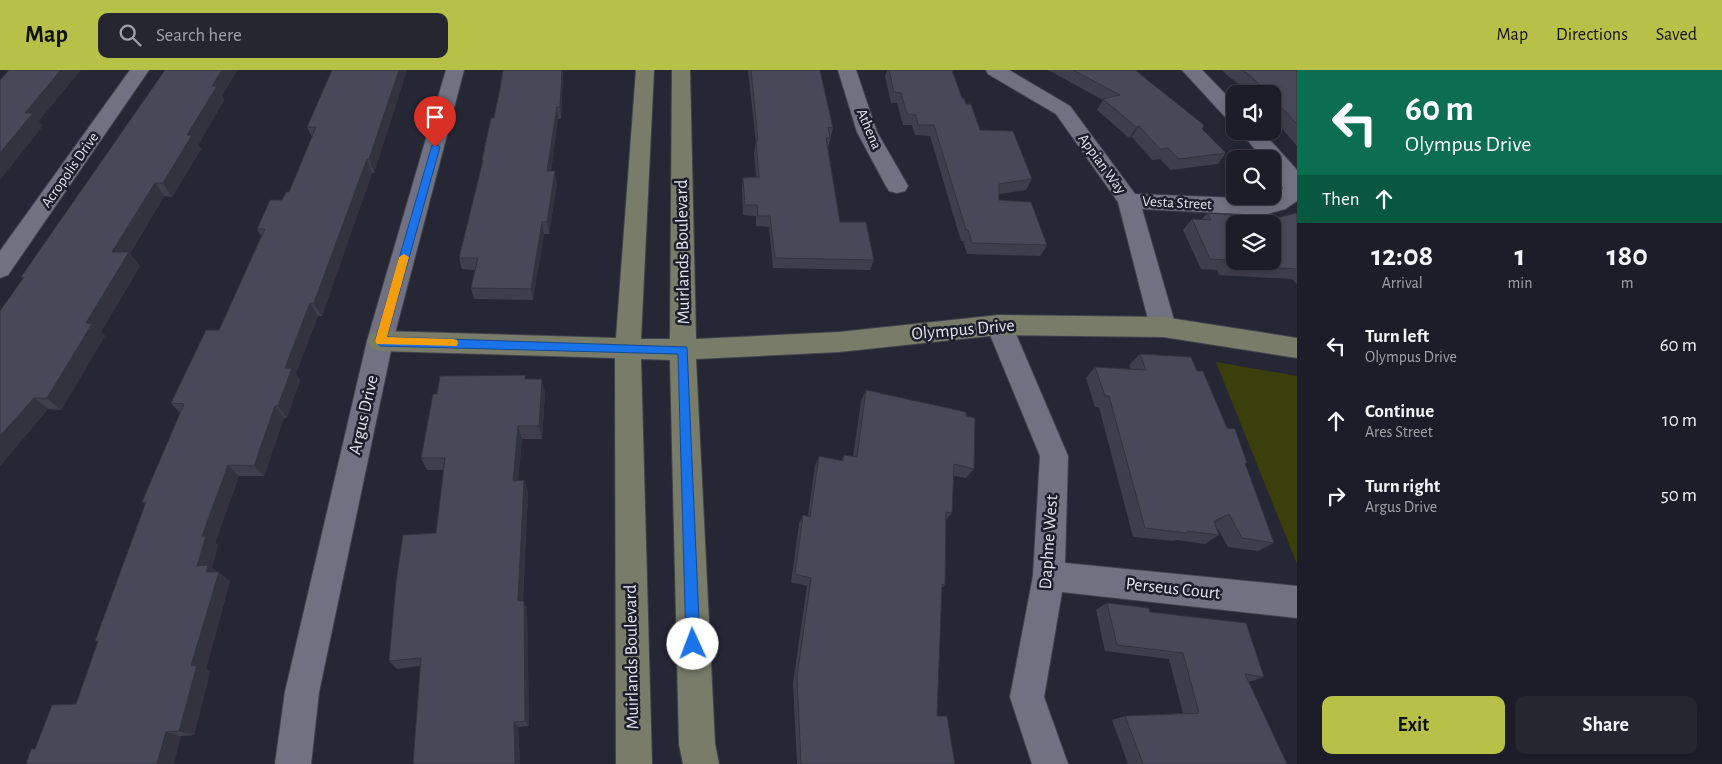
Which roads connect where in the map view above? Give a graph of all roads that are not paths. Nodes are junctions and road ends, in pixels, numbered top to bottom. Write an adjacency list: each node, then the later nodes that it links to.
1 (140, 70): 12 (street, Acropolis Drive)
2 (455, 70): 15 (street, Argus Drive)
3 (645, 70): 16 (main road, Muirlands Boulevard)
4 (681, 70): 18 (main road, Muirlands Boulevard)
5 (847, 70): 10 (street, Athena)
6 (995, 70): 11 (street, Appian Way)
7 (1191, 70): 8 (street)
8 (1226, 107)
9 (1258, 140): 11 (street, Vesta Street)
10 (896, 186)
11 (1129, 201): 14 (street, Appian Way)
12 (0, 269)
13 (999, 325): 14 (main road, Olympus Drive); 18 (main road, Olympus Drive); 19 (street, Daphne West)
14 (1163, 327): 17 (main road, Olympus Drive)
15 (380, 341): 16 (main road, Olympus Drive); 21 (street, Argus Drive)
16 (628, 347): 18 (main road, Olympus Drive); 22 (main road, Muirlands Boulevard)
17 (1297, 348)
18 (684, 350): 23 (main road, Muirlands Boulevard)
19 (1049, 576): 20 (street, Perseus Court); 24 (street, Daphne West)
20 (1297, 602)
21 (293, 764)
22 (634, 764)
23 (700, 764)
24 (1050, 764)

